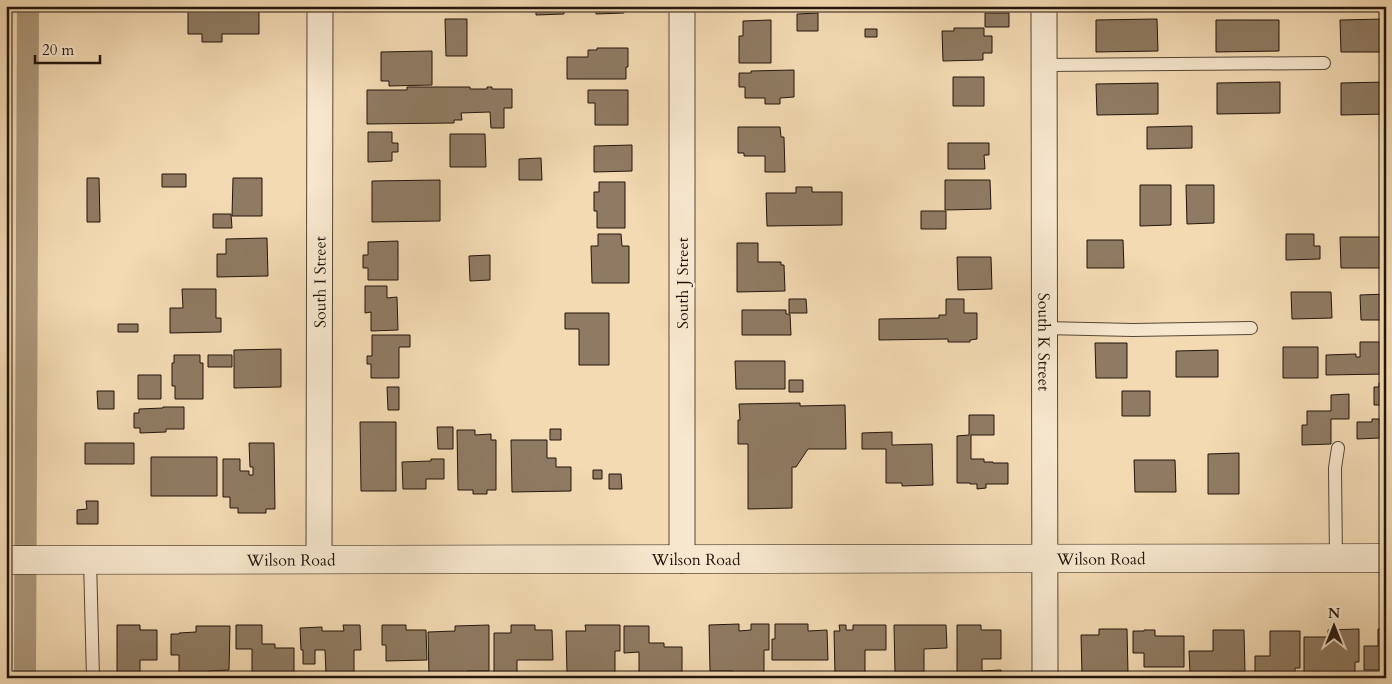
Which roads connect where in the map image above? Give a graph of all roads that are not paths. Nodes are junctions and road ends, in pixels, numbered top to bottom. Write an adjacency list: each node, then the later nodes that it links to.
1 (320, 6): 14 (street, South I Street)
2 (682, 6): 15 (street, South J Street)
3 (1044, 6): 5 (street, South K Street)
4 (1324, 63): 5 (lane)
5 (1044, 65): 6 (street, South K Street)
6 (1044, 328): 7 (lane); 10 (street, South K Street)
7 (1251, 328)
8 (1338, 448): 11 (lane)
9 (1386, 558): 11 (street, Wilson Road)
10 (1045, 559): 11 (street, Wilson Road); 15 (street, Wilson Road); 17 (street, South K Street)
11 (1336, 559)
12 (11, 560): 13 (street, Wilson Road)
13 (90, 560): 14 (street, Wilson Road); 16 (lane)
14 (320, 560): 15 (street, Wilson Road)
15 (682, 560)
16 (93, 678)
17 (1045, 678)

